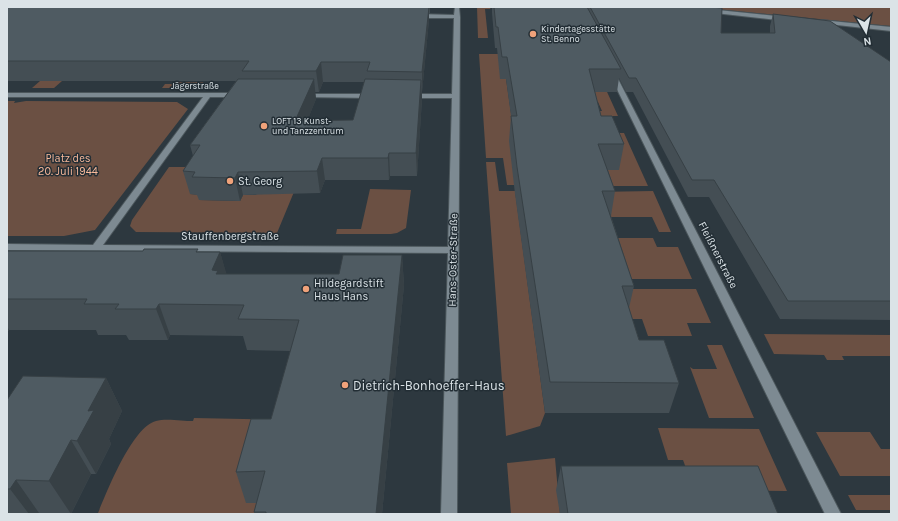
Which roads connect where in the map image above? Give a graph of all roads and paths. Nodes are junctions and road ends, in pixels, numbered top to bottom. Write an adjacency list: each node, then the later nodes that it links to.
1 (457, 7): 4 (street, Hans-Oster-Straße)
2 (702, 10): 5 (street)
3 (413, 16): 4 (street)
4 (457, 16): 15 (street, Hans-Oster-Straße)
5 (789, 19)
6 (812, 21): 7 (street)
7 (891, 29)
8 (608, 65): 20 (street, Fleißnerstraße)
9 (7, 95): 10 (street, Jägerstraße)
10 (208, 95): 11 (street, Jägerstraße); 17 (street)
11 (247, 96)
12 (294, 96): 13 (street)
13 (380, 96)
14 (403, 96): 15 (street)
15 (456, 96): 18 (street, Hans-Oster-Straße)
16 (7, 247): 17 (street, Stauffenbergstraße)
17 (96, 247): 18 (street, Stauffenbergstraße)
18 (453, 250): 19 (street, Hans-Oster-Straße)
19 (449, 514)
20 (834, 514)

